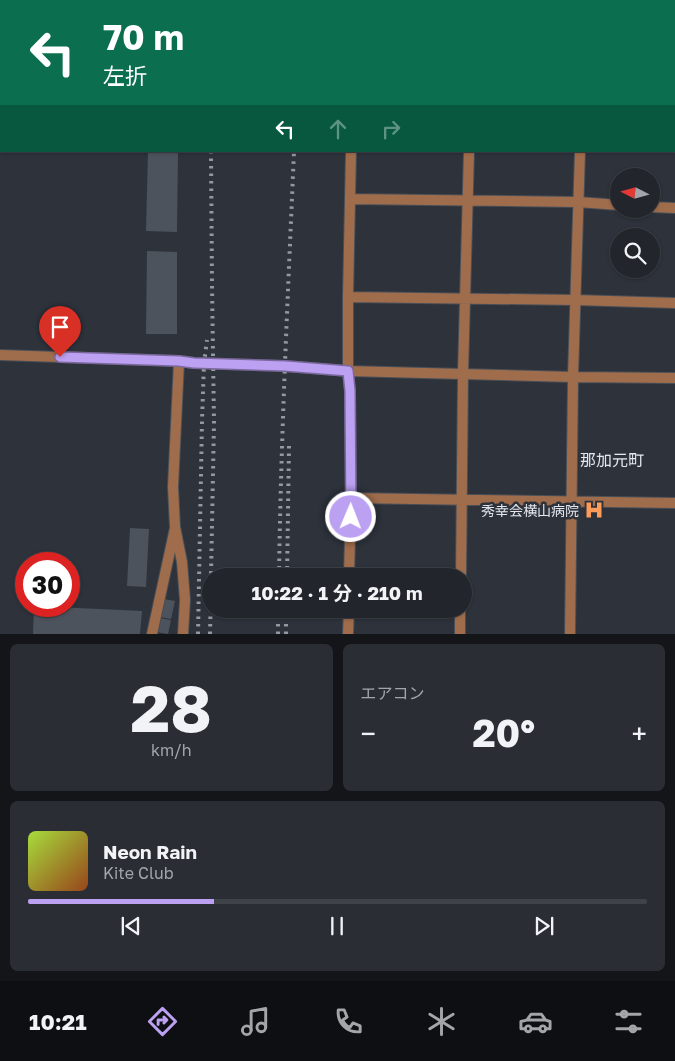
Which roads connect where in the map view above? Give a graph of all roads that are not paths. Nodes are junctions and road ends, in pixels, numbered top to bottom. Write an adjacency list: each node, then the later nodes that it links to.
1 (352, 152): 4 (street)
2 (469, 152): 5 (street)
3 (580, 152): 6 (street)
4 (350, 199): 5 (street); 10 (street)
5 (468, 201): 6 (street); 11 (street)
6 (578, 202): 7 (street); 12 (street)
7 (610, 204)
8 (660, 207): 9 (street)
9 (675, 208)
10 (348, 297): 11 (street); 16 (street)
11 (465, 298): 12 (street); 17 (street)
12 (575, 300): 13 (street); 18 (street)
13 (675, 302)
14 (0, 354): 15 (street)
15 (179, 361): 16 (street); 24 (street)
16 (348, 371): 17 (street); 20 (street)
17 (464, 373): 18 (street); 21 (street)
18 (572, 377): 19 (street); 22 (street)
19 (675, 378)
20 (351, 498): 21 (street); 25 (street)
21 (462, 500): 22 (street); 26 (street)
22 (571, 502): 23 (street); 33 (street)
23 (675, 503)
24 (175, 527): 29 (street); 30 (street)
25 (349, 568)
26 (461, 568)
27 (349, 618): 31 (street)
28 (460, 618): 32 (street)
29 (152, 634)
30 (183, 634)
31 (348, 634)
32 (460, 634)
33 (570, 634)

